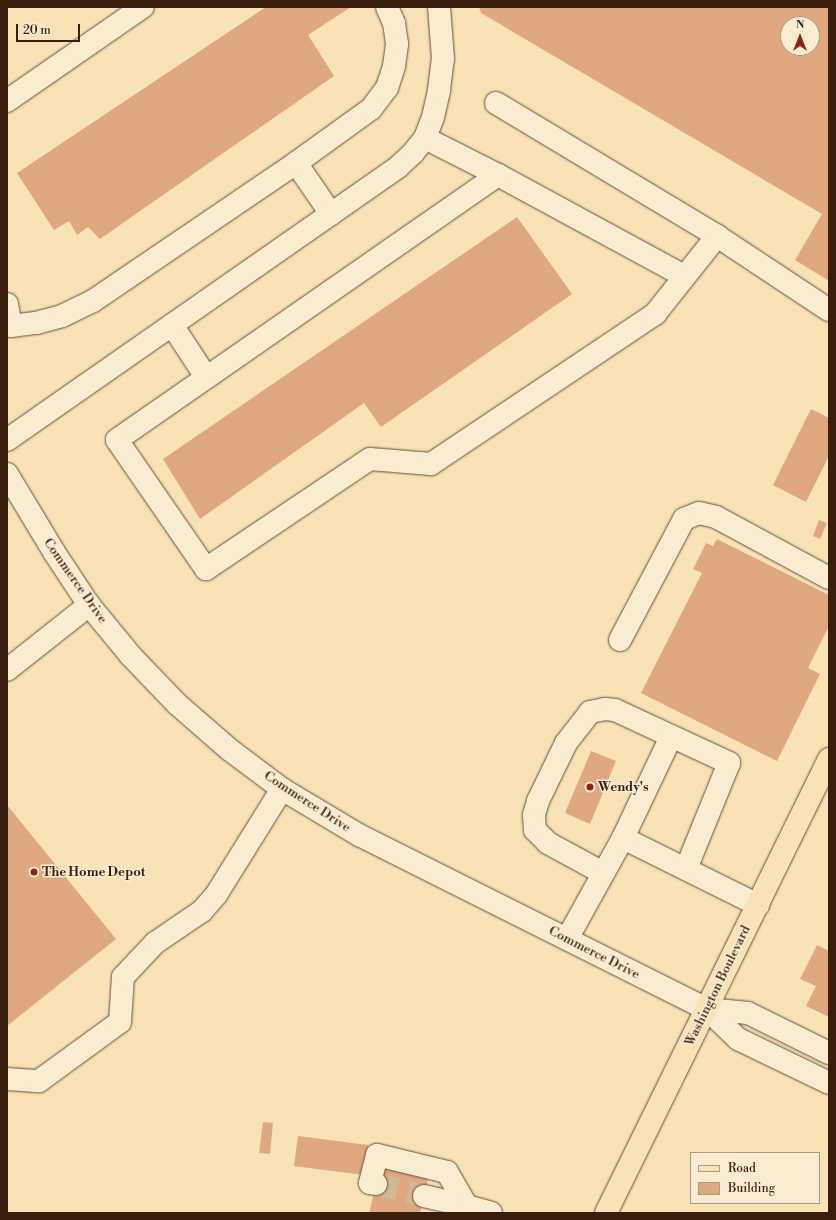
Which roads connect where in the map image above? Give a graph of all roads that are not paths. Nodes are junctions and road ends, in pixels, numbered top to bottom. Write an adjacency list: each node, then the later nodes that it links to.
1 (143, 7): 4 (street)
2 (387, 7): 7 (street)
3 (439, 7): 6 (street)
4 (7, 101)
5 (496, 103): 10 (street)
6 (425, 138): 8 (street); 9 (street)
7 (296, 163): 9 (street); 12 (street)
8 (498, 175): 11 (street); 15 (street)
9 (331, 214): 14 (street)
10 (717, 236): 11 (street); 13 (street)
11 (684, 276): 15 (street)
12 (7, 304)
13 (829, 310)
14 (172, 325): 15 (street); 16 (street)
15 (206, 377)
16 (7, 440)
17 (7, 474): 19 (street, Commerce Drive)
18 (829, 578): 20 (street)
19 (89, 605): 21 (street); 24 (street, Commerce Drive)
20 (620, 640)
21 (7, 670)
22 (672, 737): 25 (street); 26 (street); 27 (street)
23 (829, 759): 28 (main road, Washington Boulevard)
24 (282, 789): 29 (street, Commerce Drive); 32 (street)
25 (623, 838): 26 (street); 27 (street)
26 (686, 869): 28 (street)
27 (604, 873): 29 (street)
28 (758, 905): 30 (main road, Washington Boulevard)
29 (567, 939): 30 (street, Commerce Drive)
30 (707, 1009): 31 (street); 33 (street); 38 (main road, Washington Boulevard)
31 (829, 1053)
32 (7, 1080)
33 (829, 1083)
34 (376, 1184): 36 (street)
35 (424, 1196): 36 (street)
36 (466, 1209): 37 (street)
37 (491, 1213)
38 (606, 1213)

